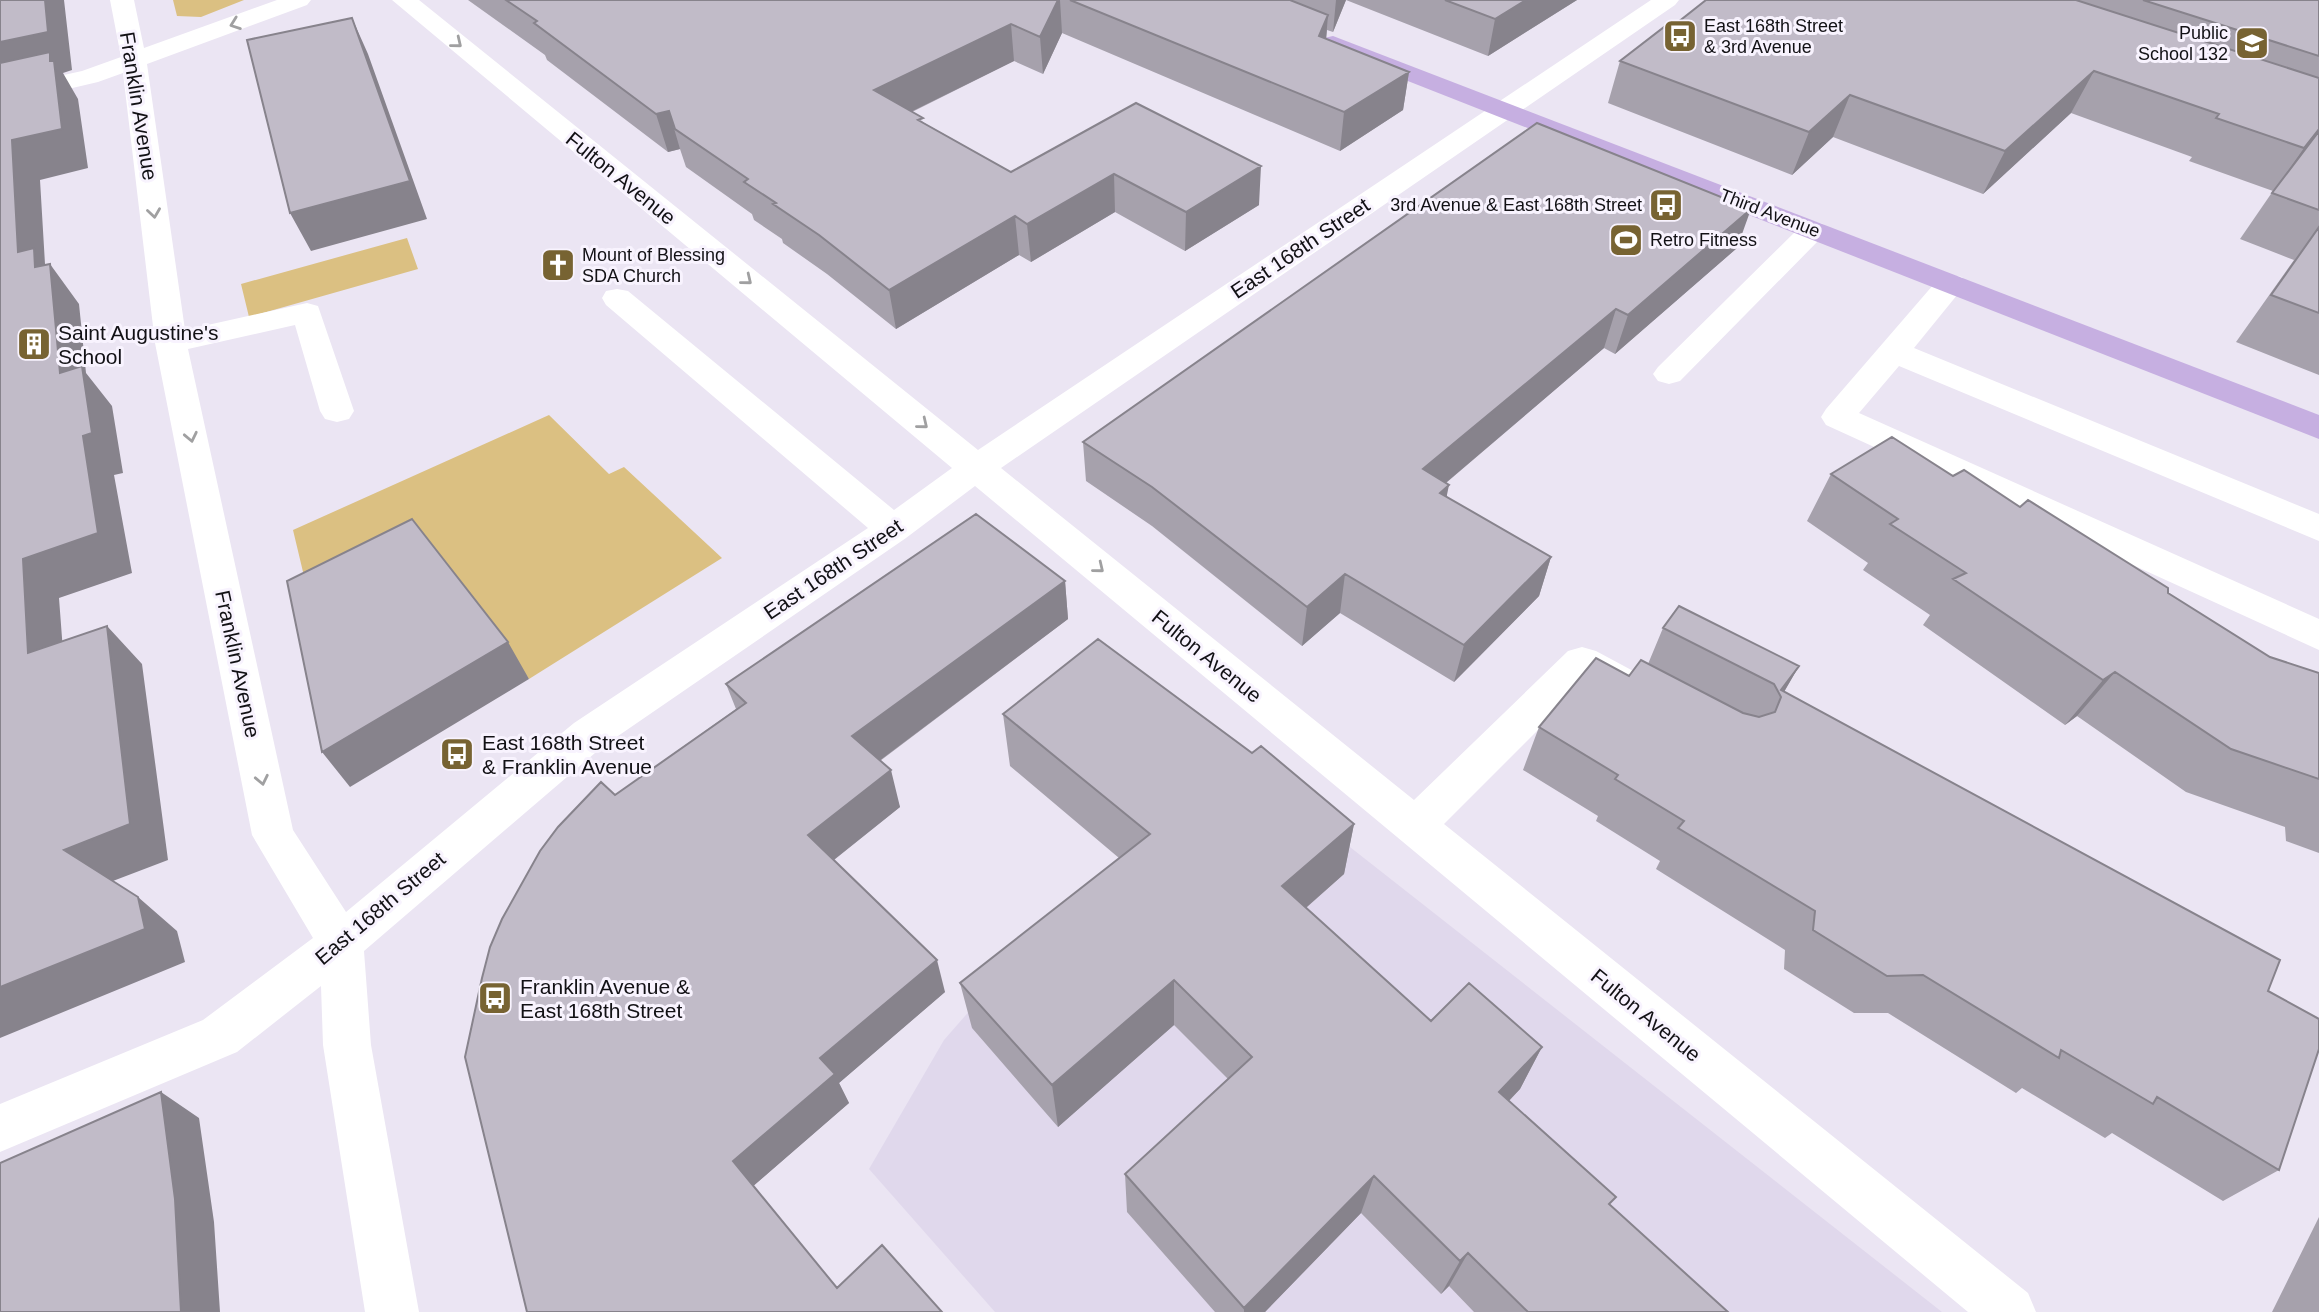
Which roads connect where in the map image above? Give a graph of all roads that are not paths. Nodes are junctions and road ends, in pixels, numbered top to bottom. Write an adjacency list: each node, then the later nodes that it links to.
1 (122, 0): 6 (street, Franklin Avenue)
2 (299, 0): 6 (street, one-way to 6)
3 (404, 0): 17 (street, Fulton Avenue, one-way to 17)
4 (1667, 0): 8 (street, East 168th Street)
5 (1315, 36): 8 (main road, Third Avenue)
6 (134, 61): 7 (street); 12 (street, Franklin Avenue, one-way to 12)
7 (0, 97)
8 (1506, 109): 9 (main road, Third Avenue); 17 (street, East 168th Street)
9 (1813, 229): 10 (main road, Third Avenue); 14 (street)
10 (1951, 284): 13 (street); 16 (main road, Third Avenue)
11 (617, 298): 19 (street)
12 (171, 343): 15 (street); 23 (street, Franklin Avenue, one-way to 23)
13 (1894, 352): 18 (street); 20 (street)
14 (1669, 374)
15 (337, 411)
16 (2319, 428)
17 (976, 468): 19 (street, East 168th Street); 22 (street, Fulton Avenue, one-way to 22)
18 (2319, 528)
19 (893, 529): 23 (street, East 168th Street)
20 (2319, 635)
21 (1664, 705): 22 (street)
22 (1415, 826): 26 (street, Fulton Avenue)
23 (341, 943): 24 (street, East 168th Street); 25 (street, Franklin Avenue)
24 (0, 1128)
25 (392, 1312)
26 (2010, 1312)

